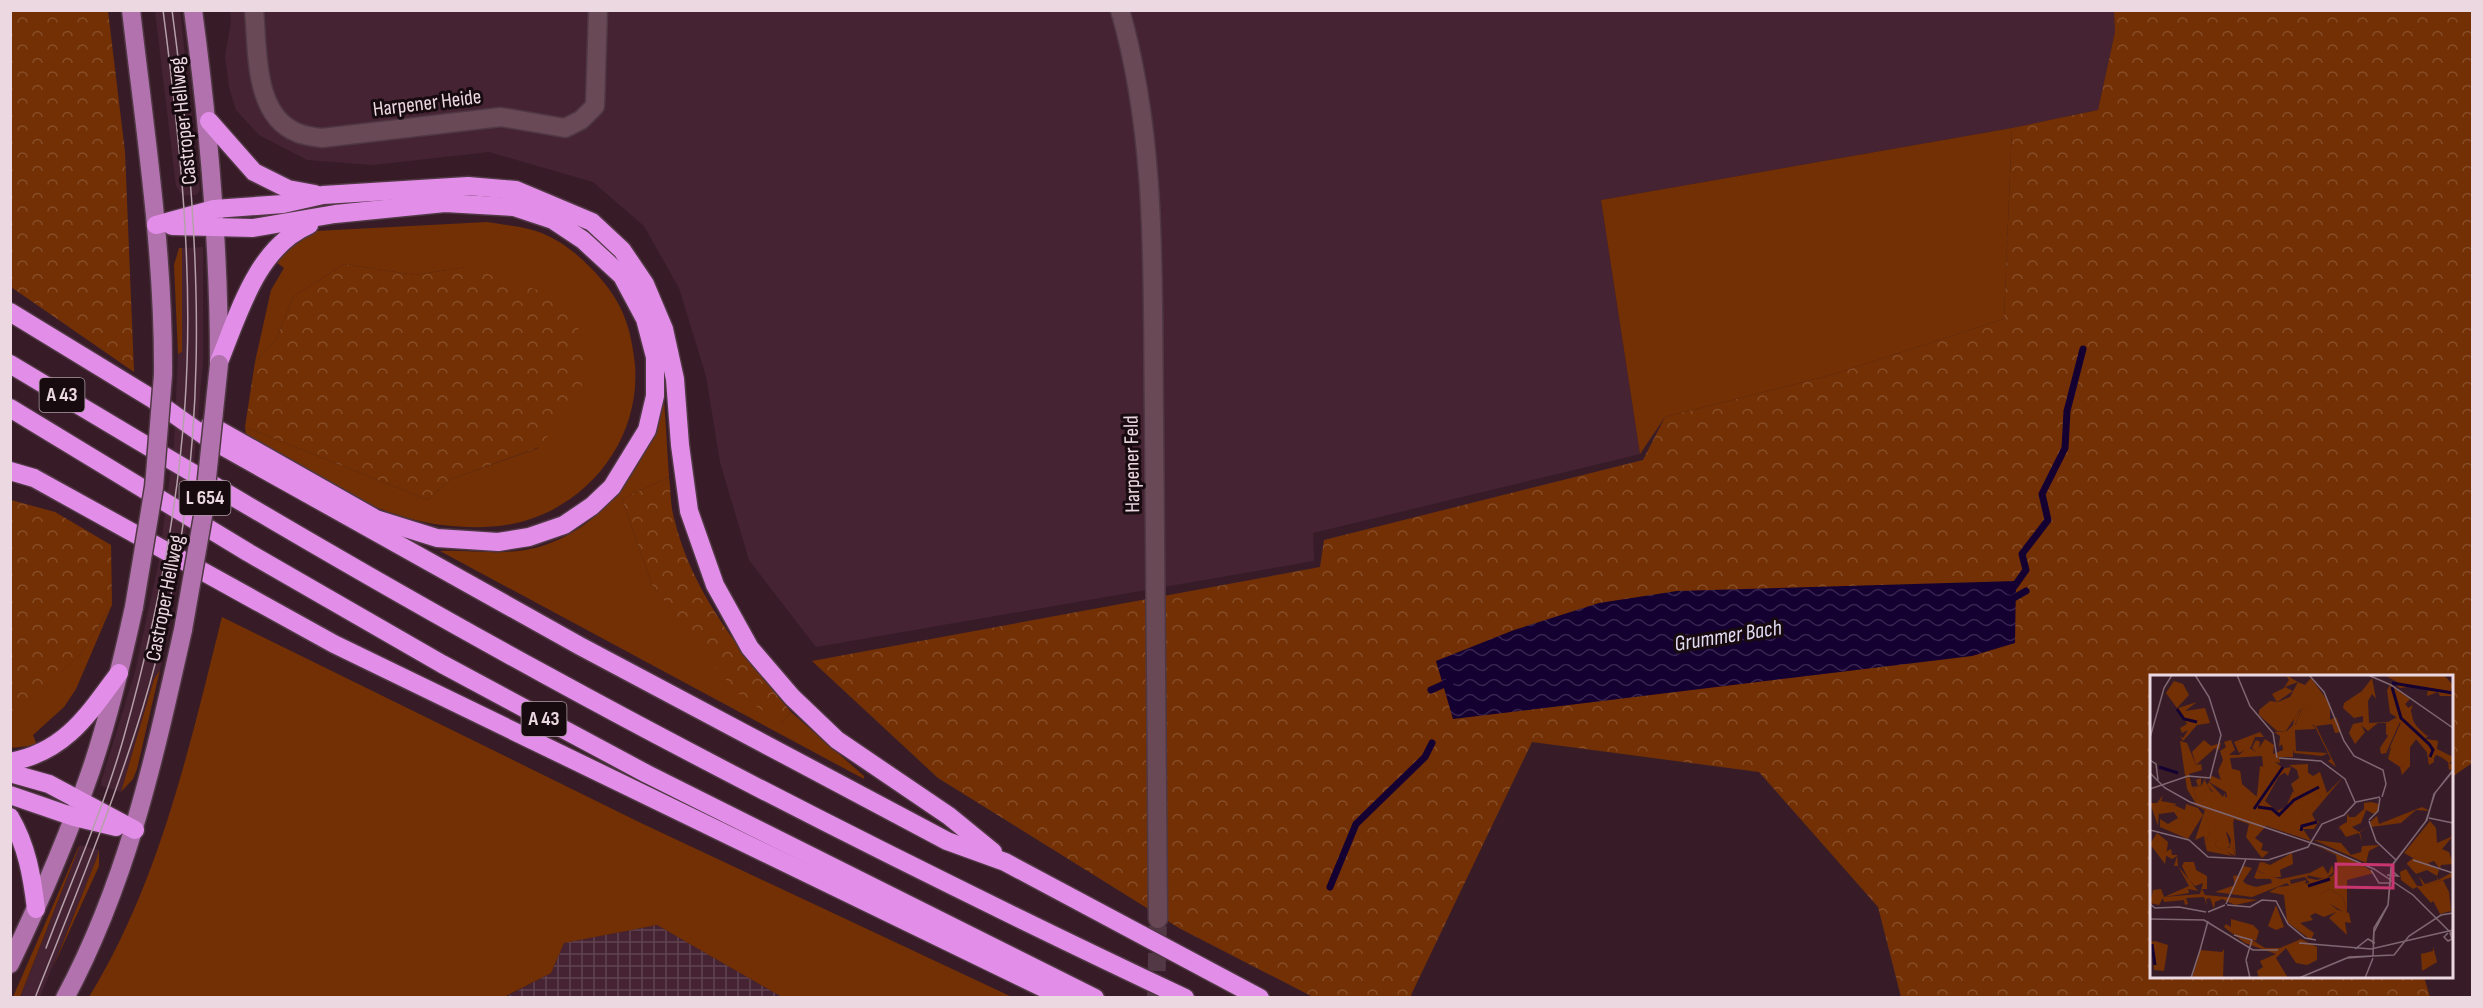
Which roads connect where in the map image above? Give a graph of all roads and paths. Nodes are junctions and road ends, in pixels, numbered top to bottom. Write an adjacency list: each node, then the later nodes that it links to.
1 (131, 10): 10 (main road, Castroper Hellweg / L 654)
2 (193, 10): 6 (main road, Castroper Hellweg / L 654)
3 (254, 10): 4 (street, Harpener Heide)
4 (598, 10)
5 (1120, 10): 28 (street, Harpener Feld)
6 (209, 121): 7 (highway); 8 (main road, Castroper Hellweg / L 654)
7 (322, 195): 8 (highway); 26 (highway)
8 (214, 209): 10 (highway); 11 (main road, Castroper Hellweg / L 654)
9 (335, 214): 11 (highway); 13 (highway); 15 (highway)
10 (156, 225): 11 (highway); 18 (main road, Castroper Hellweg / L 654, bridge)
11 (216, 228): 13 (main road, Castroper Hellweg / L 654)
12 (10, 312): 15 (highway)
13 (219, 363): 25 (main road, Castroper Hellweg / L 654, bridge)
14 (10, 364): 33 (highway, A 43)
15 (151, 398): 26 (highway)
16 (10, 408): 32 (highway, A 43)
17 (10, 471): 31 (highway)
18 (119, 673): 19 (highway); 22 (main road, Castroper Hellweg / L 654)
19 (10, 762)
20 (10, 773): 22 (highway)
21 (10, 795): 24 (highway)
22 (80, 799): 24 (main road, Castroper Hellweg / L 654); 25 (highway)
23 (10, 817): 27 (highway)
24 (74, 817): 25 (highway); 27 (main road, Castroper Hellweg / L 654)
25 (135, 830): 30 (main road, Castroper Hellweg / L 654)
26 (1005, 862): 34 (highway)
27 (36, 909): 29 (main road, Castroper Hellweg / L 654)
28 (1158, 919)
29 (10, 964)
30 (65, 998)
31 (1064, 998)
32 (1095, 998)
33 (1185, 998)
34 (1260, 998)

